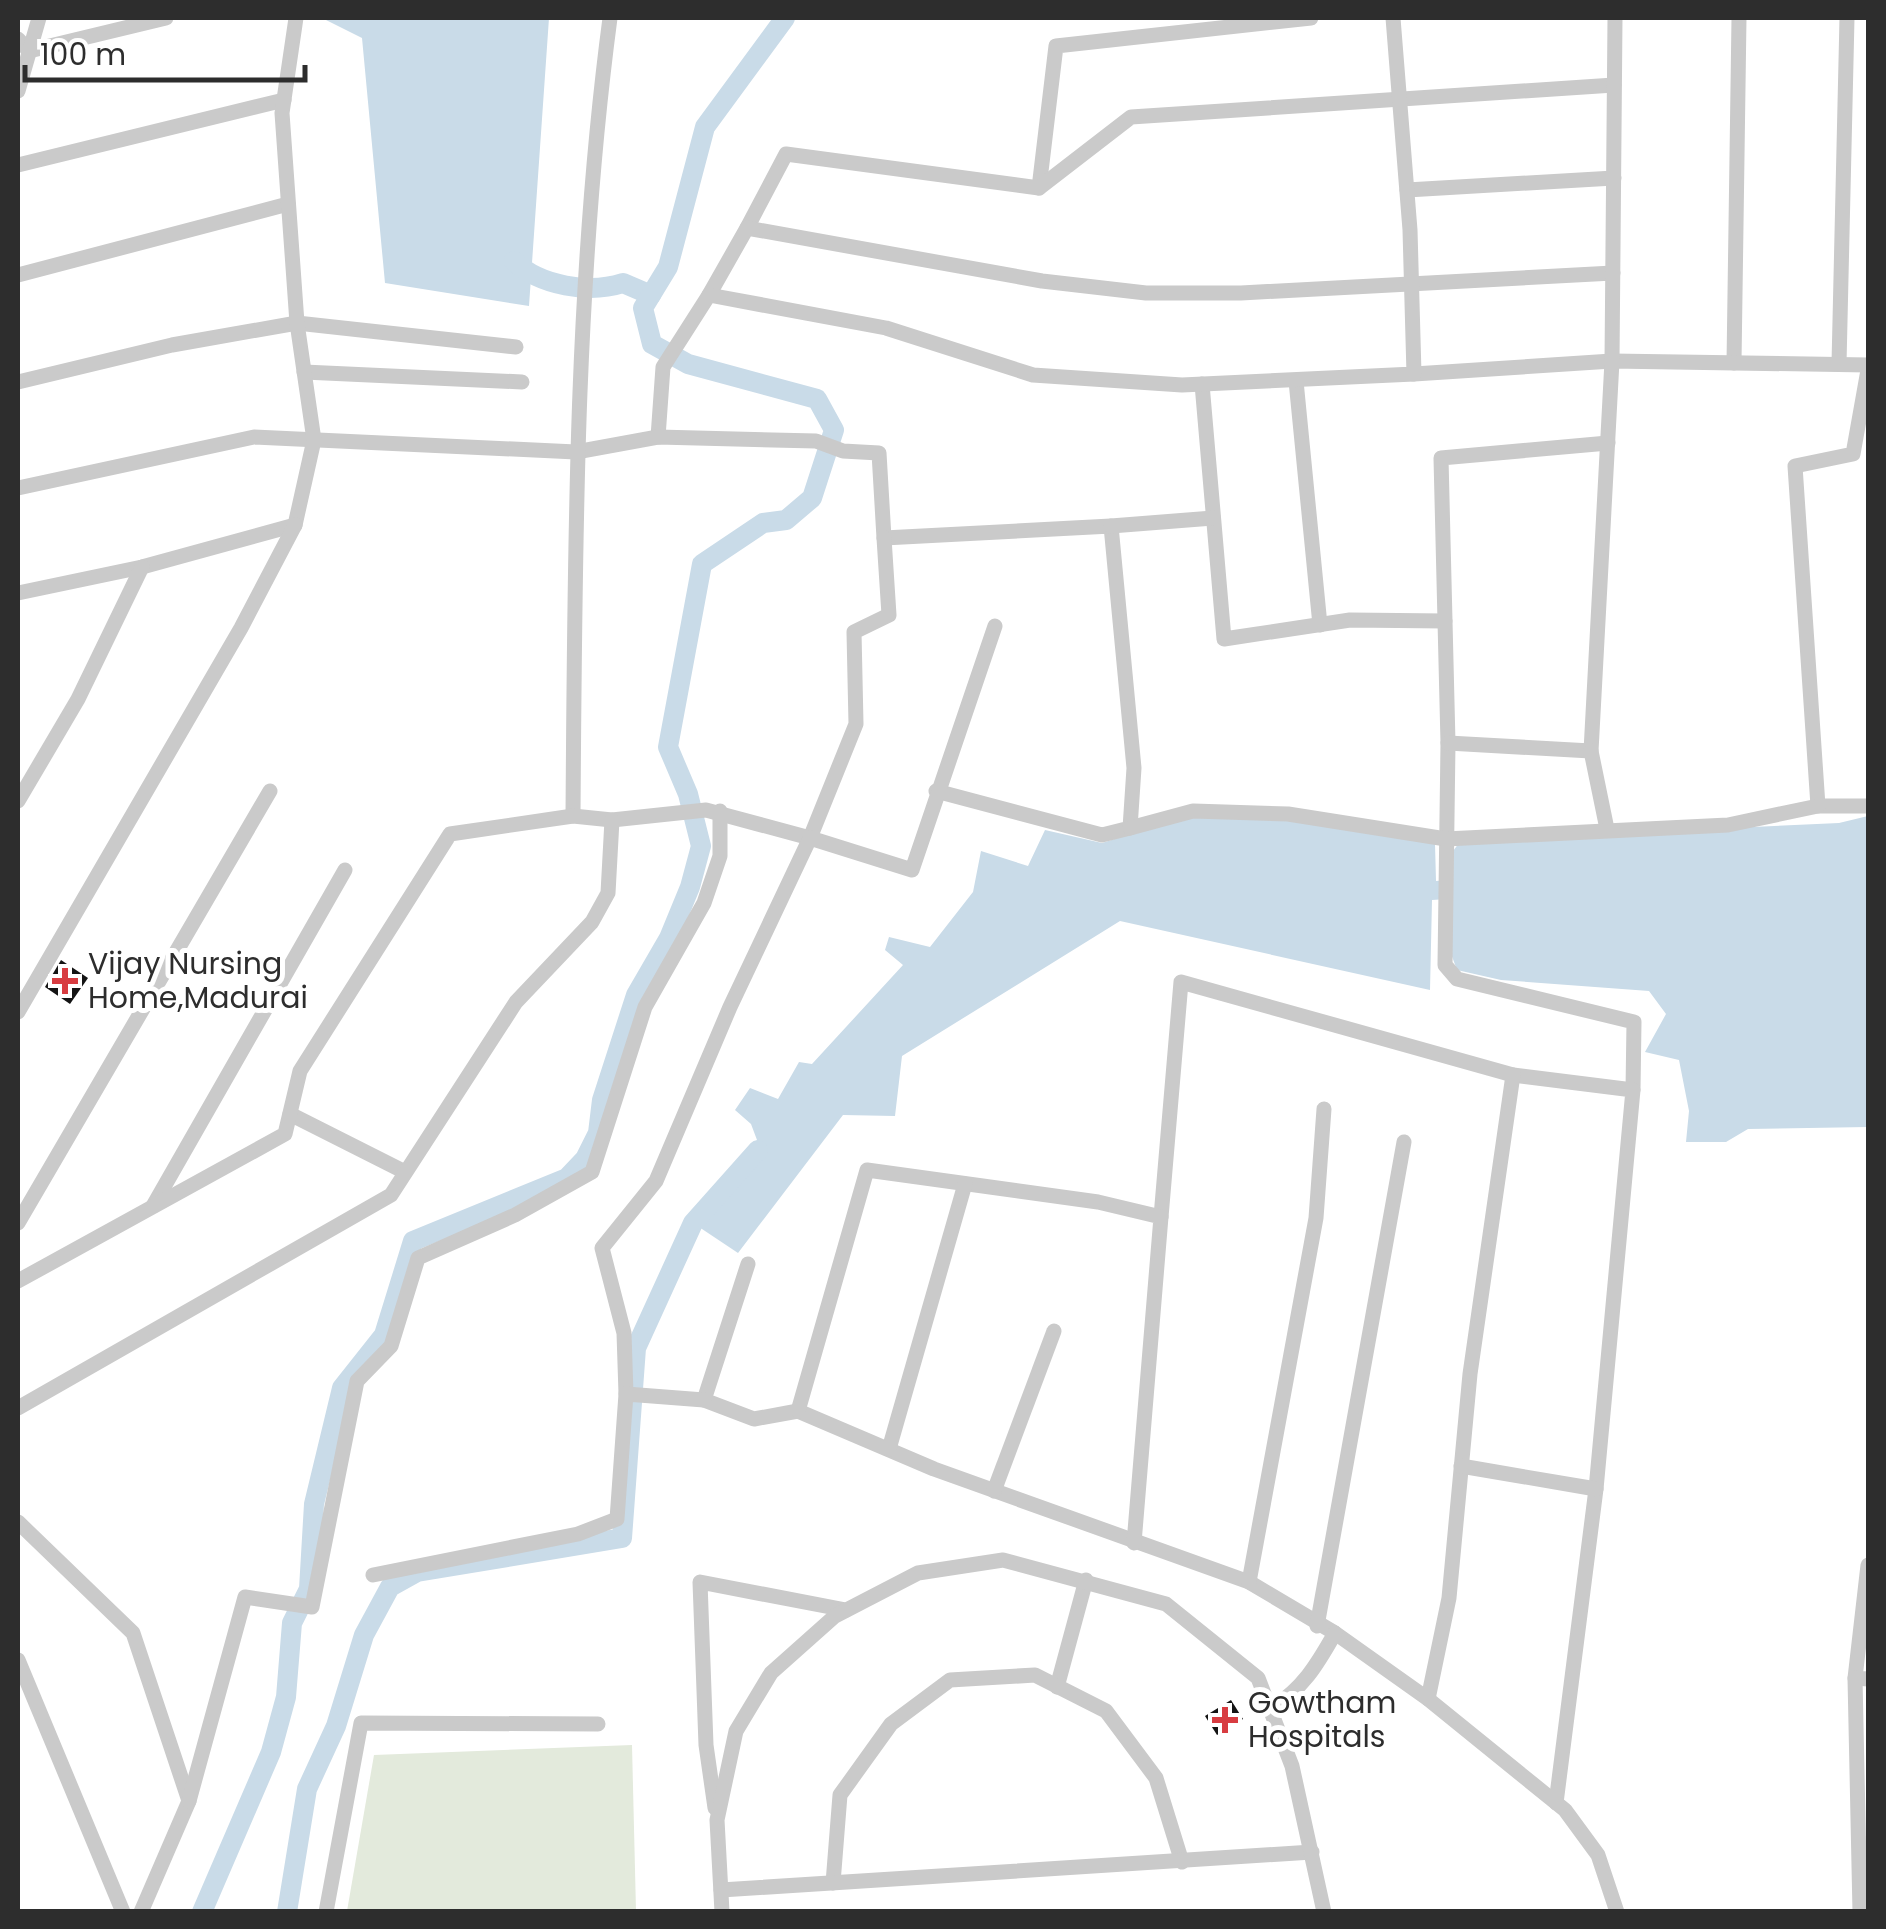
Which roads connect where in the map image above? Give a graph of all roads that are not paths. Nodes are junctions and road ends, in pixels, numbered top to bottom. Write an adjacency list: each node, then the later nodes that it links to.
1 (39, 18): 11 (street)
2 (166, 18): 11 (street)
3 (296, 18): 15 (street)
4 (610, 18): 41 (street)
5 (1311, 18): 10 (street)
6 (1393, 18): 14 (street)
7 (1615, 18): 12 (street)
8 (1739, 18): 29 (street)
9 (1847, 18): 30 (street)
10 (1218, 23): 18 (street)
11 (23, 46): 13 (street)
12 (1614, 85): 14 (street); 17 (street)
13 (18, 91)
14 (1400, 98): 18 (street); 19 (street)
15 (284, 100): 16 (street); 20 (street)
16 (18, 166)
17 (1614, 178): 19 (street); 22 (street)
18 (1040, 188): 21 (street)
19 (1407, 190): 24 (street)
20 (288, 204): 23 (street); 26 (street)
21 (747, 228): 24 (street); 25 (street)
22 (1613, 273): 24 (street); 28 (street)
23 (18, 275)
24 (1412, 285): 33 (street)
25 (710, 295): 37 (street); 38 (street)
26 (297, 323): 27 (street); 32 (street); 35 (street)
27 (516, 347)
28 (1612, 361): 29 (street); 33 (street); 40 (street)
29 (1734, 363): 30 (street)
30 (1839, 364): 31 (street)
31 (1868, 367): 57 (street)
32 (304, 372): 36 (street); 39 (street)
33 (1414, 374): 34 (street)
34 (1296, 380): 37 (street); 50 (street)
35 (18, 382)
36 (522, 382)
37 (1202, 384): 43 (street)
38 (658, 437): 41 (street); 46 (street)
39 (314, 440): 41 (street); 42 (street); 44 (street)
40 (1608, 443): 49 (street); 53 (street)
41 (576, 452): 60 (street)
42 (18, 488)
43 (1214, 518): 45 (street); 50 (street)
44 (295, 525): 47 (street); 67 (street)
45 (1111, 526): 46 (street); 62 (street)
46 (884, 538): 64 (street)
47 (142, 567): 48 (street); 56 (street)
48 (18, 593)
49 (1445, 620): 50 (street); 52 (street)
50 (1320, 625)
51 (995, 626): 54 (street)
52 (1448, 743): 53 (street); 65 (street)
53 (1591, 752): 63 (street)
54 (936, 791): 62 (street); 64 (street)
55 (270, 792): 77 (street)
56 (18, 800)
57 (1818, 806): 58 (street); 63 (street)
58 (1868, 806)
59 (713, 811): 61 (street); 64 (street); 104 (street)
60 (572, 816): 61 (street); 71 (street)
61 (612, 820): 73 (street)
62 (1130, 828): 65 (street)
63 (1607, 829): 65 (street)
64 (810, 838): 81 (street)
65 (1446, 843): 69 (street)
66 (345, 870): 75 (street)
67 (18, 1012)
68 (1513, 1075): 69 (street); 76 (street); 86 (street)
69 (1633, 1090): 87 (street)
70 (1324, 1109): 94 (street)
71 (290, 1114): 73 (street); 75 (street)
72 (1404, 1142): 96 (street)
73 (405, 1172): 83 (street)
74 (965, 1184): 76 (street); 84 (street); 85 (street)
75 (153, 1206): 79 (street)
76 (1161, 1217): 90 (street)
77 (18, 1223)
78 (748, 1264): 82 (street)
79 (18, 1281)
80 (1054, 1330): 88 (street)
81 (632, 1395): 82 (street); 92 (street)
82 (704, 1400): 84 (street)
83 (18, 1408)
84 (798, 1410): 85 (street)
85 (889, 1450): 88 (street)
86 (1461, 1466): 87 (street); 101 (street)
87 (1596, 1489): 105 (street)
88 (994, 1491): 90 (street)
89 (18, 1522): 104 (street)
90 (1134, 1543): 94 (street)
91 (1868, 1564): 99 (street)
92 (372, 1575)
93 (1086, 1580): 95 (street); 100 (street); 102 (street)
94 (1250, 1582): 96 (street)
95 (846, 1610): 106 (street); 106 (street)
96 (1317, 1626): 97 (street)
97 (1335, 1633): 101 (street); 102 (street)
98 (18, 1660): 111 (street)
99 (1862, 1678): 117 (street)
100 (1058, 1686): 108 (street); 109 (street)
101 (1428, 1698): 105 (street)
102 (1270, 1709): 107 (street)
103 (598, 1724): 113 (street)
104 (190, 1800): 112 (street)
105 (1556, 1803): 116 (street)
106 (717, 1820): 110 (street)
107 (1312, 1852): 108 (street); 115 (street)
108 (1182, 1862): 109 (street)
109 (833, 1882): 110 (street)
110 (721, 1890): 114 (street)
111 (123, 1912)
112 (141, 1912)
113 (326, 1912)
114 (722, 1912)
115 (1324, 1912)
116 (1618, 1912)
117 (1860, 1912)

